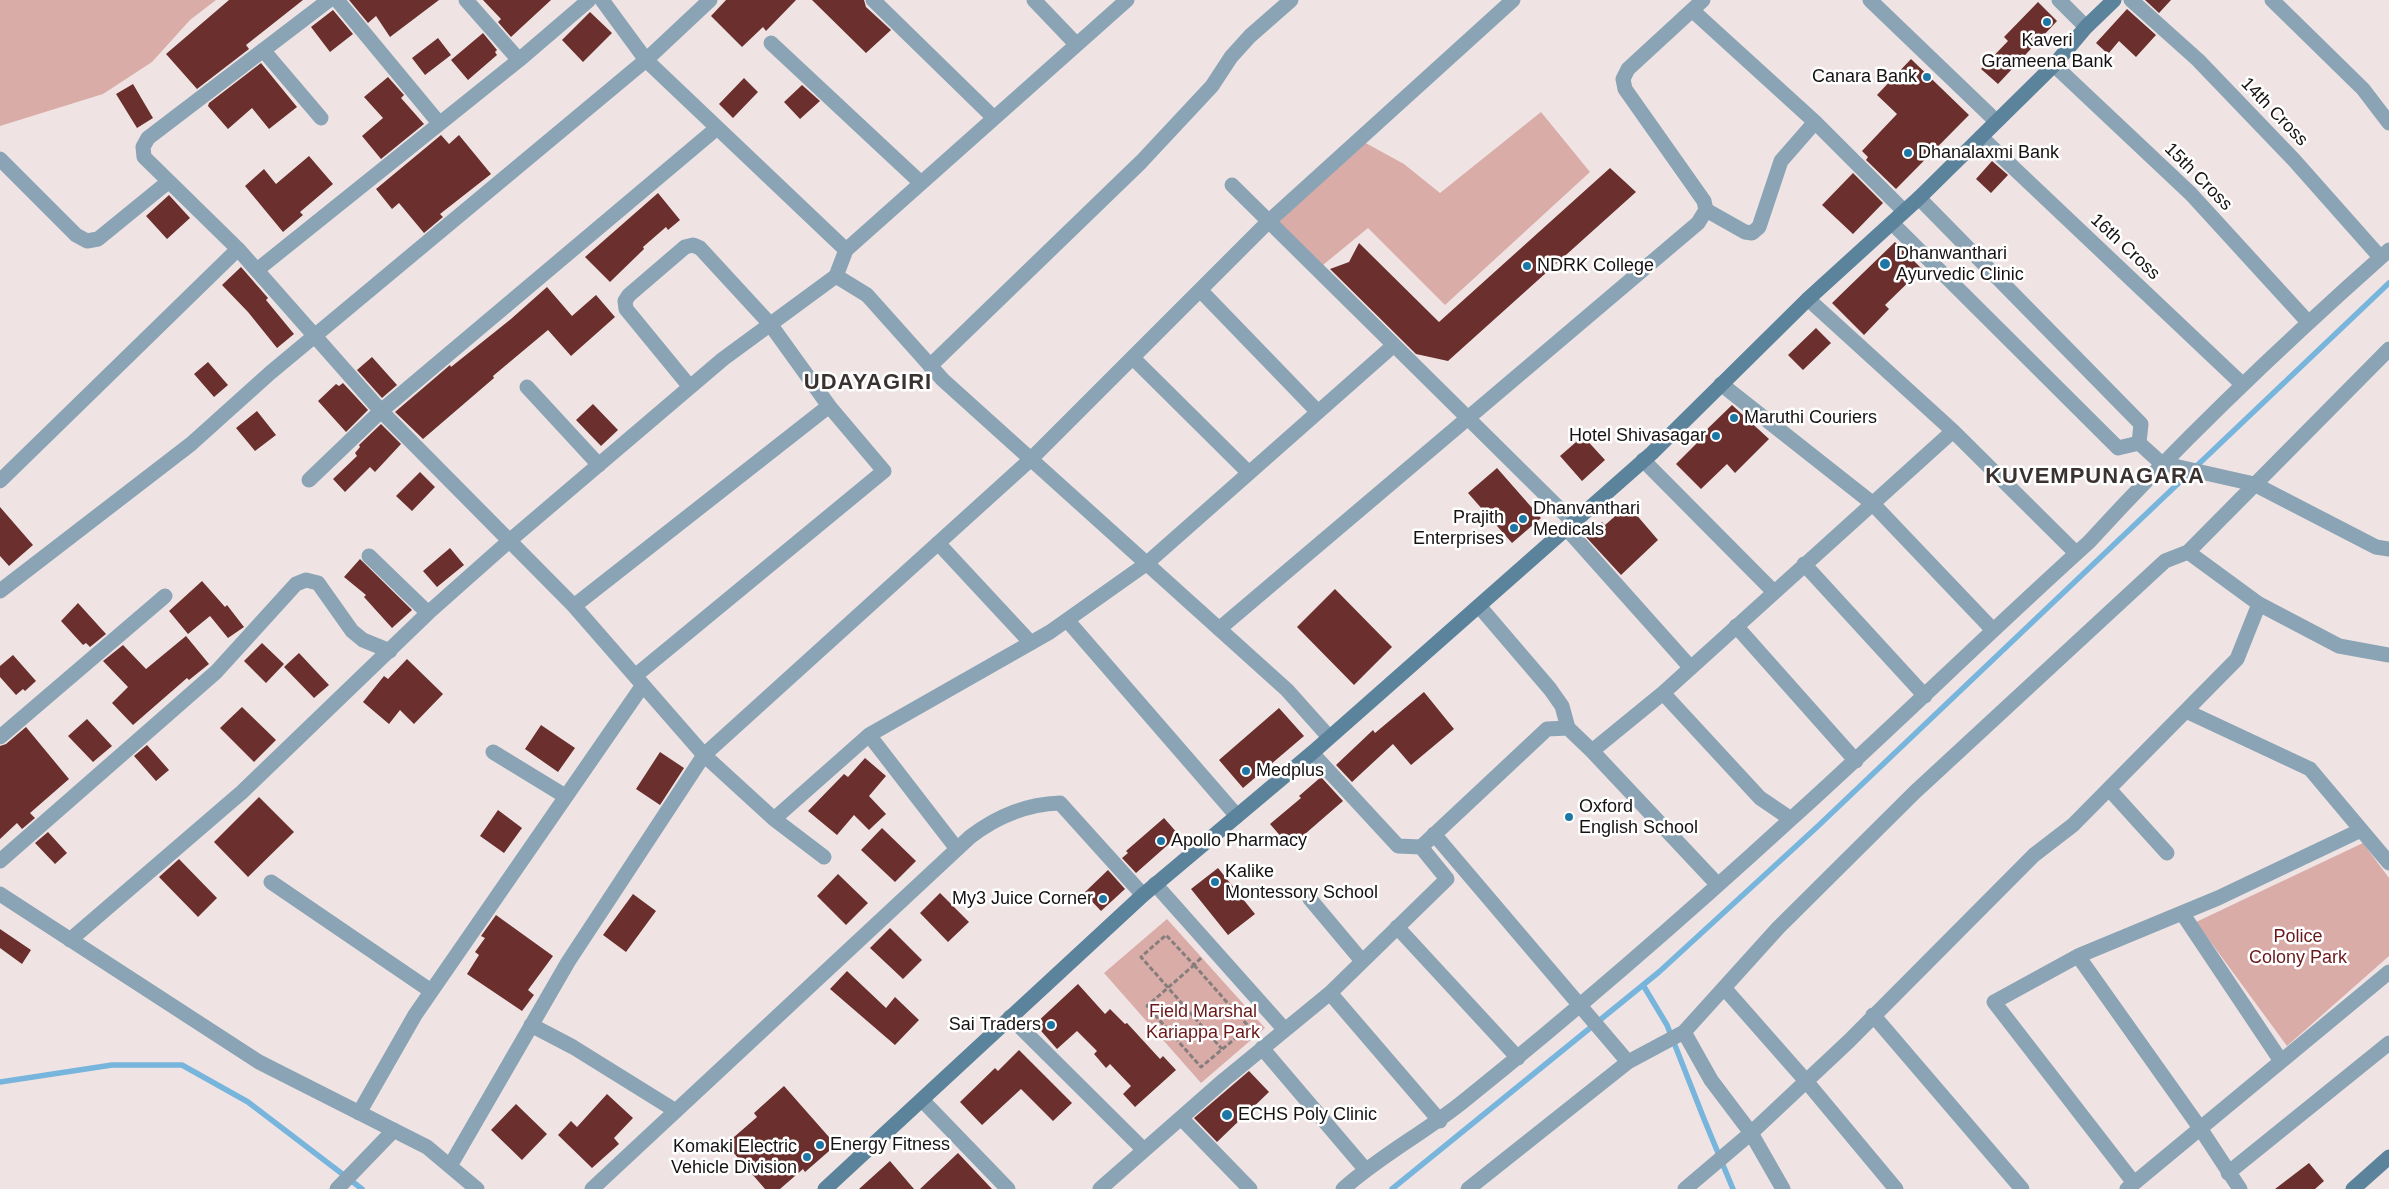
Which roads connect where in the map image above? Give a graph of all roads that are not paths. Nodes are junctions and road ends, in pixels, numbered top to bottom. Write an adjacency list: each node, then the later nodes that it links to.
1 (328, 0): 23 (street)
2 (337, 0): 31 (street)
3 (466, 0): 24 (street)
4 (565, 0): 19 (street)
5 (589, 0): 19 (street)
6 (602, 0): 25 (street)
7 (710, 0): 25 (street)
8 (874, 0): 28 (street)
9 (1034, 0): 22 (street)
10 (1127, 0): 22 (street)
11 (1291, 0): 57 (street)
12 (1513, 0): 42 (street)
13 (1870, 0): 29 (street)
14 (2059, 0): 20 (street)
15 (2114, 0): 20 (street)
16 (2131, 0): 46 (street, 14th Cross)
17 (2272, 0): 32 (street)
18 (1698, 6): 30 (street); 40 (street)
19 (574, 12): 24 (street)
20 (2086, 27): 26 (street)
21 (771, 43): 37 (street)
22 (1076, 44): 28 (street)
23 (264, 50): 27 (street); 36 (street)
24 (519, 60): 31 (street)
25 (646, 60): 33 (street); 53 (street)
26 (2054, 65): 29 (street); 51 (street, 15th Cross)
27 (321, 118)
28 (994, 118): 37 (street)
29 (1996, 121): 34 (street)
30 (1815, 122): 40 (street); 41 (street)
31 (439, 123): 47 (street)
32 (2389, 123)
33 (717, 128): 45 (street); 63 (street)
34 (1981, 137): 39 (street); 59 (street, 16th Cross)
35 (0, 159): 36 (street)
36 (168, 182): 44 (street)
37 (921, 183): 45 (street)
38 (1232, 185): 42 (street)
39 (1919, 198): 41 (street); 67 (street)
40 (1706, 210): 65 (street)
41 (1904, 210): 43 (street)
42 (1268, 222): 49 (street); 54 (street)
43 (1892, 223): 50 (street); 67 (street)
44 (238, 249): 47 (street); 74 (street)
45 (846, 250): 48 (street)
46 (2385, 254): 51 (street)
47 (257, 270): 53 (street)
48 (836, 276): 52 (street); 57 (street)
49 (1201, 291): 56 (street); 64 (street)
50 (1808, 299): 58 (street); 66 (street)
51 (2308, 322): 59 (street)
52 (770, 324): 60 (street); 60 (street); 62 (street)
53 (316, 336): 63 (street); 86 (street)
54 (1394, 345): 64 (street); 65 (street)
55 (2389, 349): 75 (street)
56 (1134, 359): 68 (street); 72 (street)
57 (930, 366): 68 (street)
58 (1721, 384): 69 (street); 76 (street)
59 (2242, 384): 70 (street)
60 (690, 387): 71 (street)
61 (527, 388): 71 (street)
62 (829, 406): 90 (street); 101 (street)
63 (381, 411): 73 (street); 78 (street)
64 (1318, 412): 72 (street)
65 (1467, 417): 77 (street); 95 (street)
66 (1953, 431): 76 (street); 82 (street)
67 (2140, 443): 70 (street)
68 (1030, 460): 79 (street); 84 (street)
69 (1643, 460): 77 (street); 87 (street)
70 (2161, 463): 75 (street); 82 (street)
71 (599, 465): 78 (street)
72 (1249, 473): 84 (street)
73 (309, 480)
74 (0, 481)
75 (2254, 484): 80 (street); 81 (street)
76 (1872, 503): 85 (street); 96 (street)
77 (1569, 525): 91 (street); 100 (street)
78 (508, 542): 90 (street); 92 (street)
79 (938, 543): 97 (street); 112 (street)
80 (2389, 549)
81 (2188, 552): 89 (street); 139 (street)
82 (2076, 553): 96 (street)
83 (369, 556): 92 (street)
84 (1146, 564): 93 (street); 95 (street)
85 (1804, 564): 87 (street); 103 (street)
86 (0, 591)
87 (1774, 592): 94 (street)
88 (165, 596): 107 (street)
89 (2260, 604): 99 (street); 104 (street)
90 (574, 606): 101 (street)
91 (1478, 606): 105 (street); 108 (street)
92 (428, 613): 98 (street)
93 (1067, 620): 97 (street); 116 (street)
94 (1736, 626): 100 (street); 113 (street)
95 (1219, 629): 108 (street)
96 (1993, 630): 103 (street)
97 (1031, 643): 106 (street)
98 (390, 651): 125 (street); 135 (street)
99 (2389, 655)
100 (1690, 668): 102 (street)
101 (639, 680): 112 (street); 115 (street)
102 (1663, 693): 109 (street); 118 (street)
103 (1925, 696): 113 (street)
104 (2186, 711): 114 (street); 119 (street)
105 (1568, 728): 109 (street); 120 (street)
106 (869, 735): 117 (street); 122 (street)
107 (0, 737)
108 (1330, 737): 111 (street)
109 (1592, 751): 129 (street)
110 (493, 752): 115 (street)
111 (1312, 753): 116 (street); 121 (street)
112 (704, 755): 117 (street); 145 (street)
113 (1856, 761): 118 (street)
114 (2109, 789): 123 (street); 143 (street)
115 (565, 796): 140 (street)
116 (1237, 816): 128 (street)
117 (774, 819): 124 (street)
118 (1791, 820): 129 (street)
119 (2361, 830): 126 (street); 133 (street)
120 (1434, 834): 121 (street); 142 (street)
121 (1420, 848): 134 (street)
122 (957, 850): 131 (street); 155 (street)
123 (2167, 853)
124 (824, 857)
125 (0, 861)
126 (2389, 864)
127 (271, 882): 140 (street)
128 (1155, 884): 131 (street); 146 (street)
129 (1718, 885): 142 (street)
130 (0, 894): 135 (street)
131 (1143, 895): 144 (street)
132 (1310, 900): 137 (street)
133 (2182, 913): 136 (street); 151 (street)
134 (1397, 927): 137 (street); 150 (street)
135 (70, 940): 156 (street)
136 (2078, 956): 159 (street); 168 (street)
137 (1362, 961): 141 (street)
138 (2389, 972): 151 (street)
139 (1725, 989): 147 (street); 153 (street)
140 (431, 991): 156 (street)
141 (1330, 993): 146 (street); 158 (street)
142 (1585, 1011): 150 (street); 152 (street)
143 (1873, 1015): 153 (street); 180 (street)
144 (1010, 1017): 154 (street); 162 (street)
145 (531, 1026): 155 (street); 164 (street)
146 (1285, 1030): 149 (street)
147 (1682, 1033): 152 (street); 161 (street)
148 (2389, 1043): 166 (street)
149 (1262, 1048): 157 (street); 165 (street)
150 (1518, 1058): 158 (street)
151 (2282, 1061): 159 (street)
152 (1628, 1062): 176 (street)
153 (1806, 1081): 161 (street); 179 (street)
154 (922, 1100): 172 (street); 173 (street)
155 (676, 1111): 171 (street)
156 (360, 1113): 160 (street)
157 (1181, 1118): 162 (street); 174 (street)
158 (1440, 1121): 165 (street)
159 (2200, 1128): 166 (street); 168 (street)
160 (394, 1130): 164 (street); 169 (street)
161 (1751, 1133): 177 (street); 178 (street)
162 (1144, 1150): 167 (street)
163 (2389, 1158): 182 (street)
164 (450, 1166): 170 (street)
165 (1366, 1169): 175 (street)
166 (2228, 1173): 181 (street)
167 (1110, 1186)
168 (2130, 1186)
169 (337, 1189)
170 (477, 1189)
171 (592, 1189)
172 (825, 1189)
173 (1008, 1189)
174 (1250, 1189)
175 (1343, 1189)
176 (1468, 1189)
177 (1685, 1189)
178 (1783, 1189)
179 (1896, 1189)
180 (2022, 1189)
181 (2240, 1189)
182 (2353, 1189)

